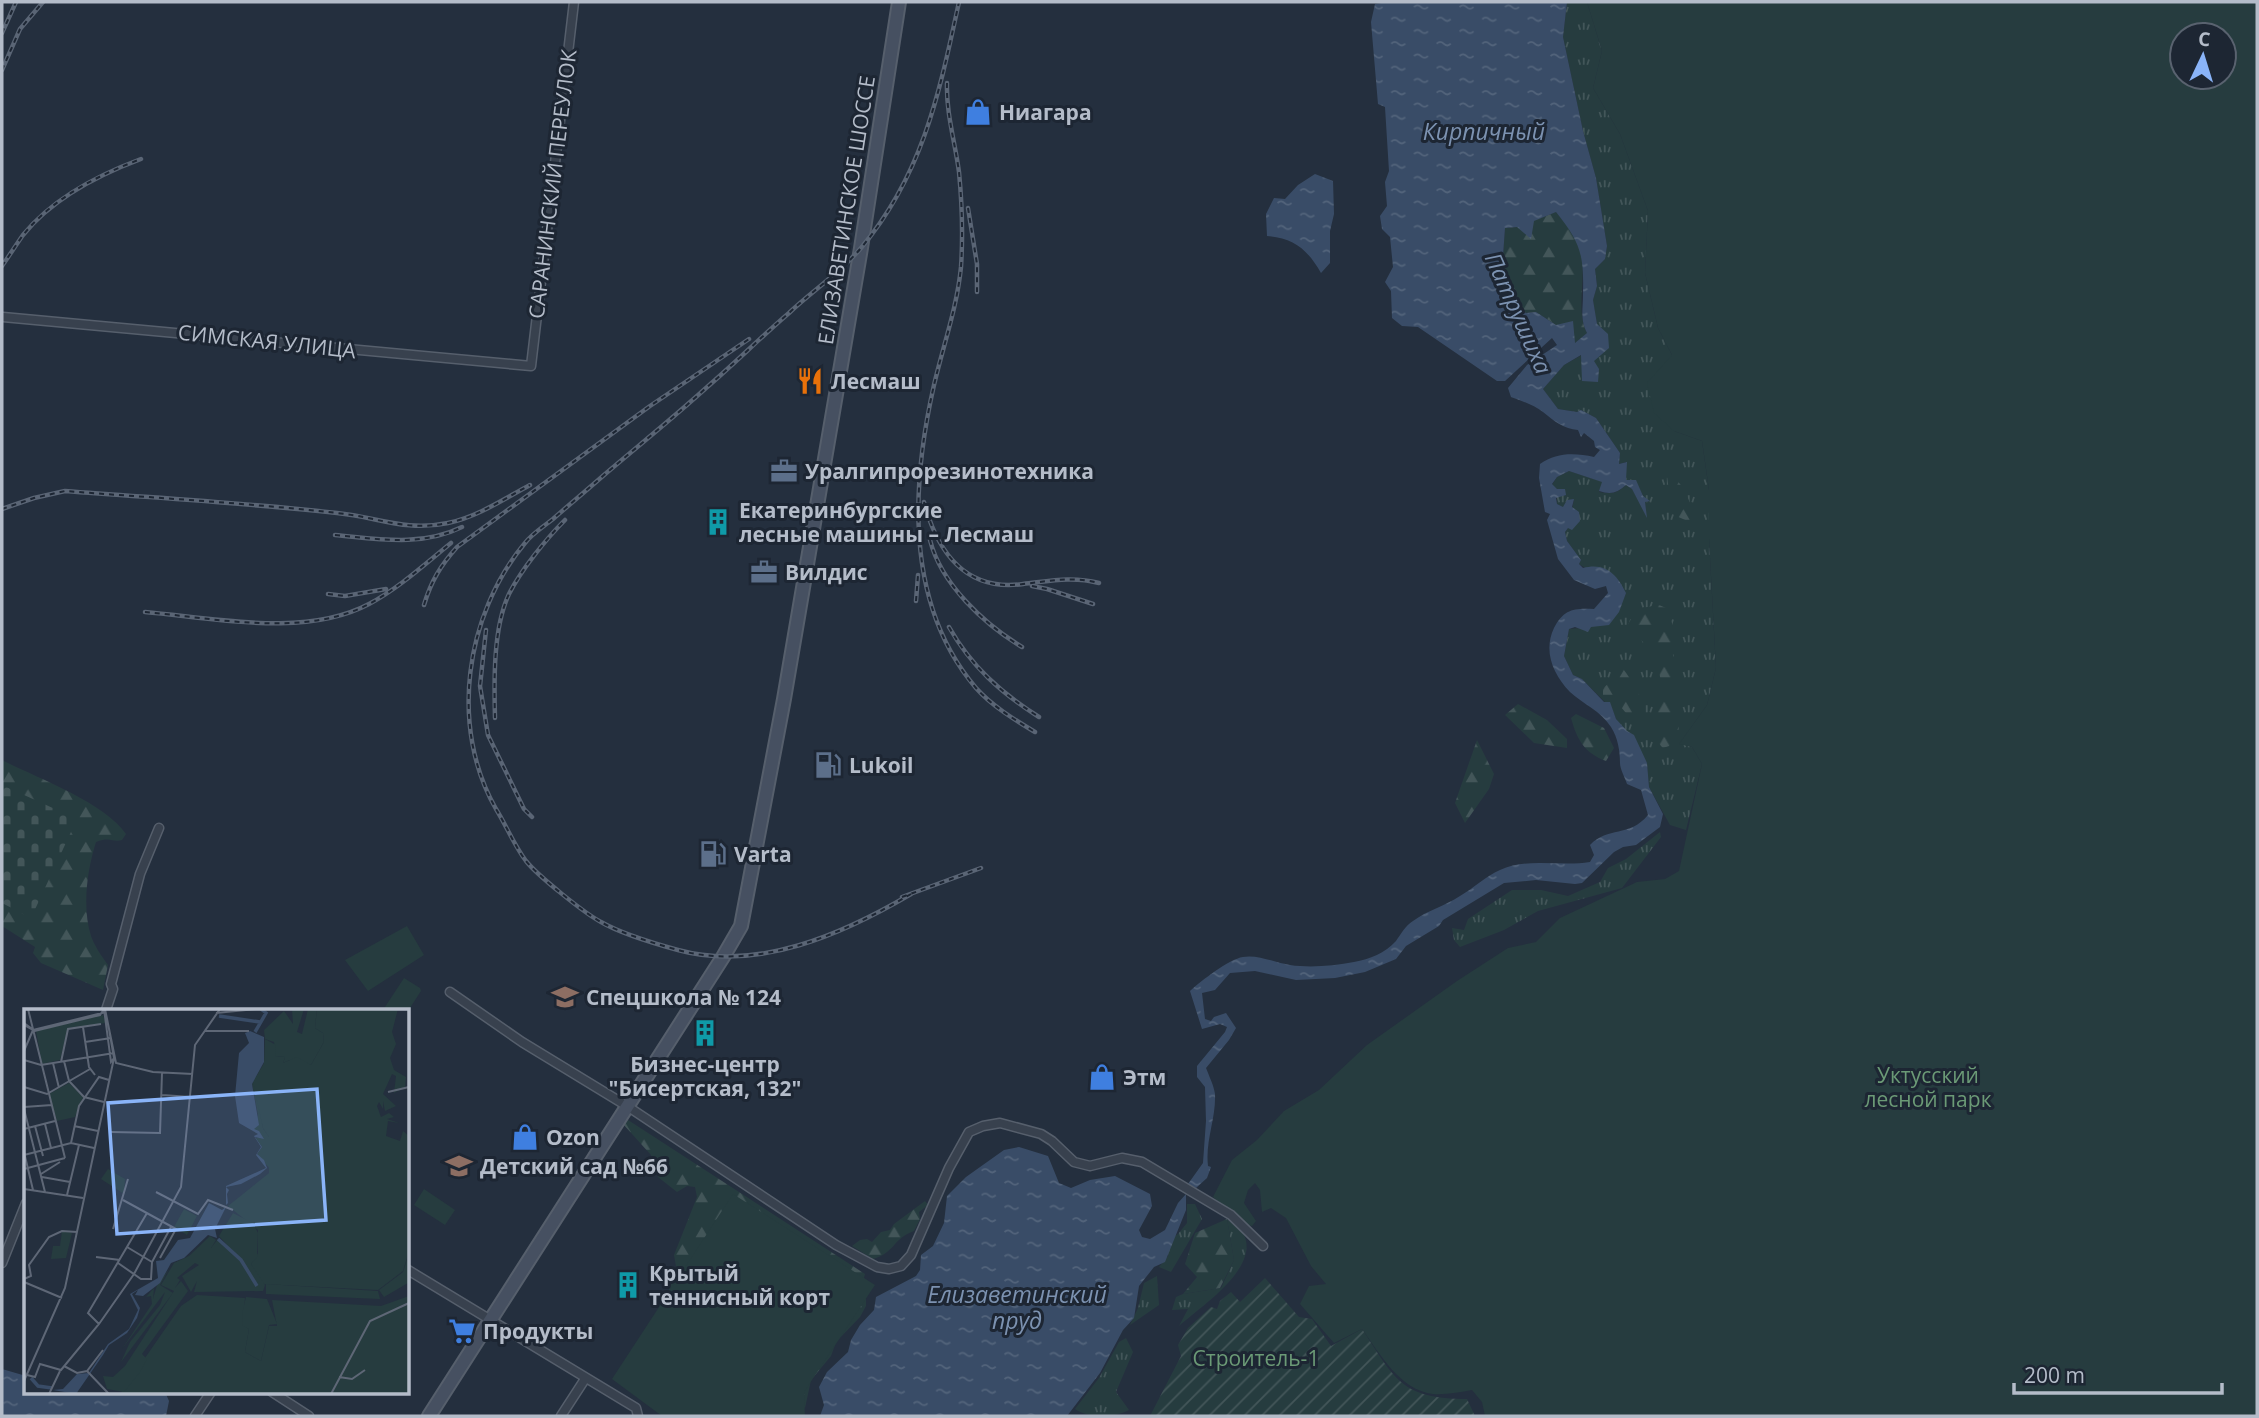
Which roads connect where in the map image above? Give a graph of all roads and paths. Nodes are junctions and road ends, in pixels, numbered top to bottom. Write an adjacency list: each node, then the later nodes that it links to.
1 (574, 2): 4 (street, САРАНИНСКИЙ ПЕРЕУЛОК)
2 (899, 2): 8 (main road, ЕЛИЗАВЕТИНСКОЕ ШОССЕ)
3 (3, 317): 4 (street, СИМСКАЯ УЛИЦА)
4 (531, 366)
5 (159, 828): 7 (street)
6 (450, 992): 8 (street)
7 (106, 1009)
8 (627, 1106): 10 (street); 13 (main road, ЕЛИЗАВЕТИНСКОЕ ШОССЕ)
9 (24, 1208): 11 (street)
10 (1263, 1246)
11 (2, 1263)
12 (410, 1271): 13 (street)
13 (491, 1321): 14 (street); 19 (main road, ЕЛИЗАВЕТИНСКОЕ ШОССЕ)
14 (585, 1379): 20 (street); 21 (street)
15 (210, 1394): 17 (street)
16 (275, 1394): 18 (street)
17 (195, 1416)
18 (309, 1416)
19 (429, 1416)
20 (561, 1416)
21 (638, 1416)

